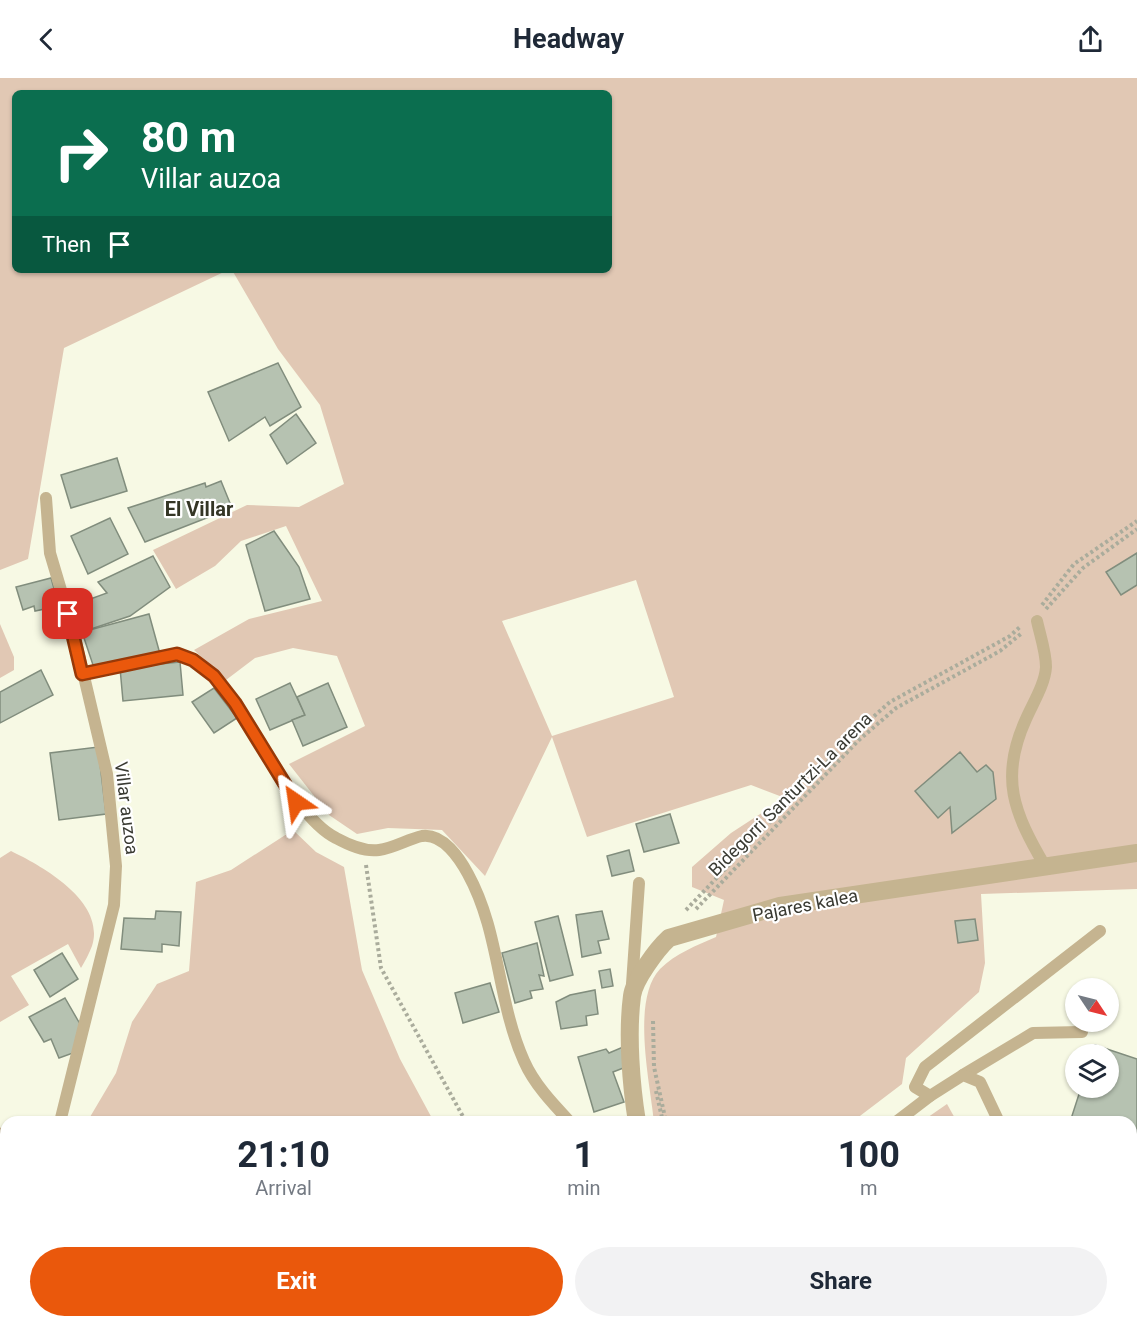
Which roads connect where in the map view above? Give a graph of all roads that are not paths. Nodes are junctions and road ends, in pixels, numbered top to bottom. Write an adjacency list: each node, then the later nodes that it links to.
1 (46, 498): 3 (lane, Villar auzoa)
2 (1037, 621): 5 (lane)
3 (82, 674): 12 (lane, Villar auzoa); 13 (lane)
4 (1137, 853): 5 (street, Pajares kalea)
5 (1045, 866): 8 (street, Pajares kalea)
6 (639, 883): 8 (lane)
7 (1100, 931): 11 (lane)
8 (632, 994): 14 (street)
9 (1082, 1032): 10 (lane)
10 (963, 1075): 11 (lane); 16 (lane)
11 (930, 1096): 15 (lane)
12 (61, 1116)
13 (564, 1116)
14 (636, 1116)
15 (904, 1116)
16 (996, 1116)

